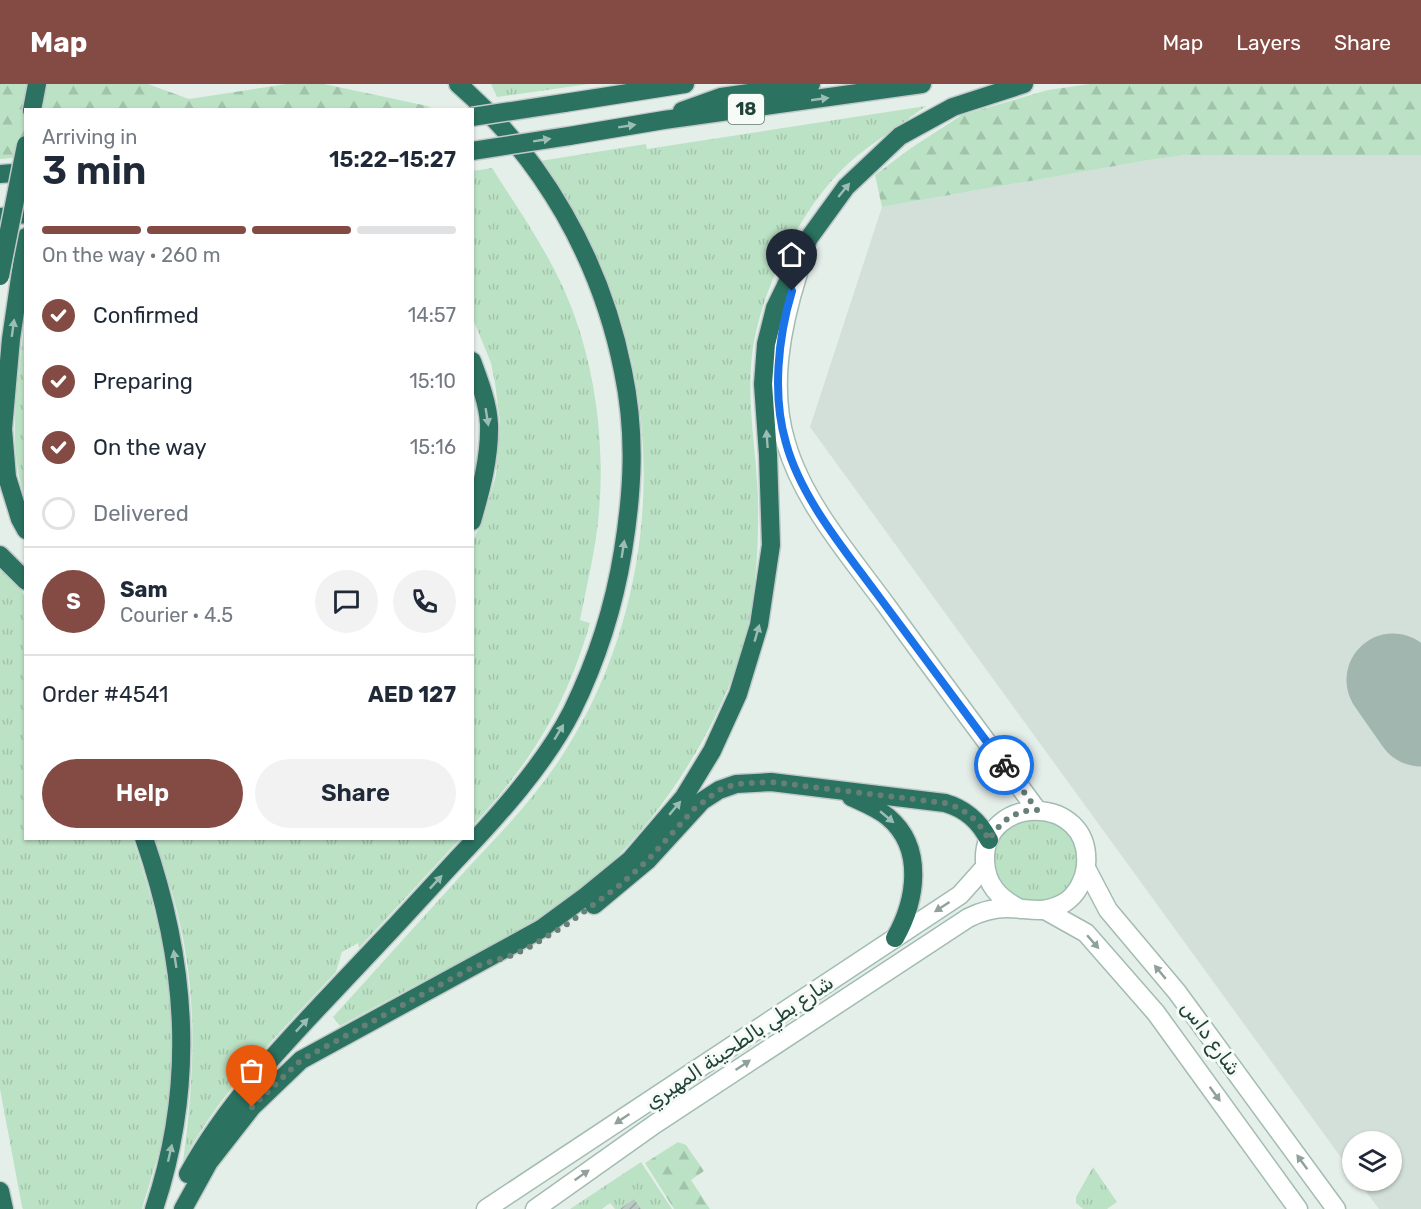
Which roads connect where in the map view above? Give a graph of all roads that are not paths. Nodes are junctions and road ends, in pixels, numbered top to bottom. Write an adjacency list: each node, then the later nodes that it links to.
1 (37, 84): 8 (highway)
2 (46, 84): 9 (highway)
3 (458, 84): 41 (highway, one-way to 3)
4 (685, 84): 10 (highway, bridge)
5 (811, 84): 11 (highway)
6 (922, 84): 11 (highway, 18, one-way to 6)
7 (1024, 84): 20 (highway, one-way to 7)
8 (32, 108)
9 (43, 108)
10 (474, 117)
11 (664, 120): 12 (highway, 18, one-way to 11, bridge)
12 (474, 151)
13 (24, 155): 22 (highway, bridge)
14 (24, 172): 15 (highway)
15 (0, 174)
16 (24, 214): 17 (highway)
17 (0, 217)
18 (24, 236): 19 (highway)
19 (0, 238)
20 (809, 238): 29 (street); 37 (highway, one-way to 20)
21 (24, 250): 25 (highway, one-way to 21)
22 (0, 276)
23 (474, 366): 24 (highway, one-way to 24)
24 (474, 514)
25 (24, 526)
26 (0, 555): 27 (highway)
27 (24, 579)
28 (835, 790): 31 (highway); 36 (highway, one-way to 36); 37 (highway)
29 (1037, 810): 31 (street); 33 (street)
30 (145, 840): 40 (highway, one-way to 30)
31 (989, 840): 32 (street)
32 (986, 867): 34 (street); 36 (street, شارع بطي بالطحينة المهيري, one-way to 36)
33 (1086, 868): 35 (street); 46 (street, شارع داس, one-way to 33)
34 (1020, 909): 35 (street); 44 (street, شارع بطي بالطحينة المهيري, one-way to 34)
35 (1045, 910): 45 (street, شارع داس, one-way to 45)
36 (895, 938): 43 (street, شارع بطي بالطحينة المهيري, one-way to 43)
37 (473, 967): 42 (highway)
38 (0, 1191): 39 (highway)
39 (4, 1209)
40 (154, 1209)
41 (174, 1209)
42 (183, 1209)
43 (486, 1209)
44 (535, 1209)
45 (1298, 1209)
46 (1336, 1209)

